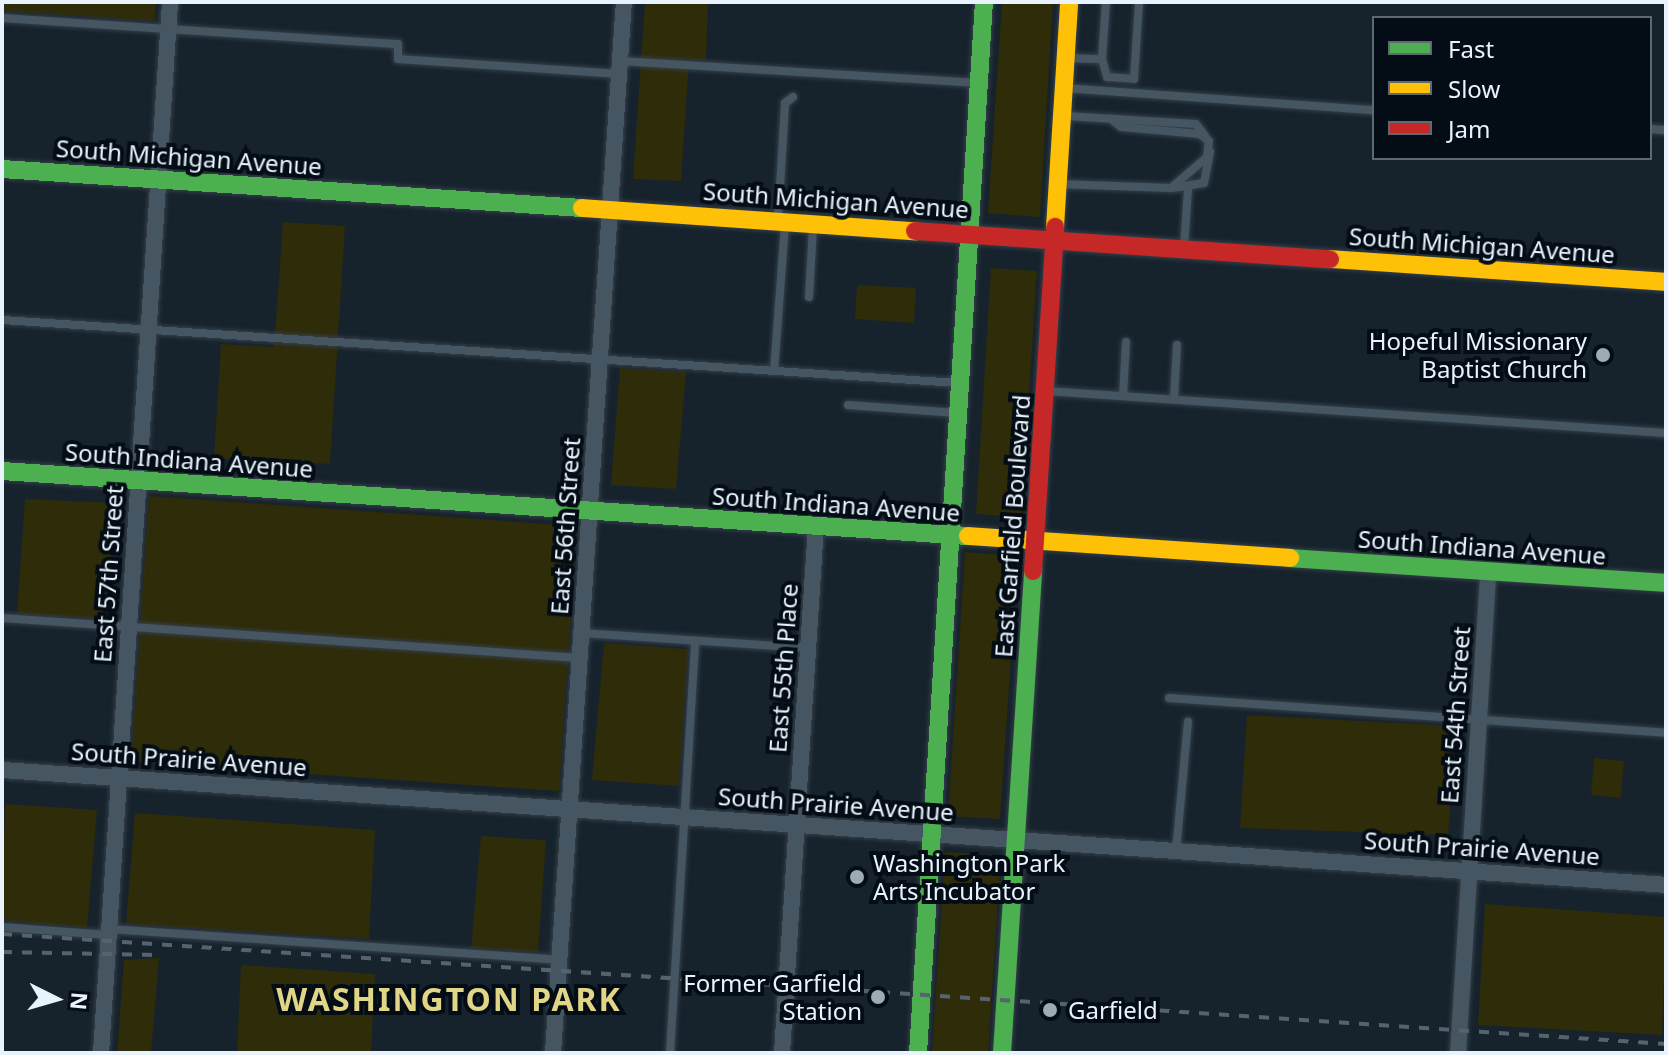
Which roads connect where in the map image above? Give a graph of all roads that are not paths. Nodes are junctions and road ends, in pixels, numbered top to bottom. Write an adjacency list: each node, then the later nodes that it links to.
1 (170, 2): 9 (street, East 57th Street)
2 (624, 2): 12 (street, East 56th Street)
3 (984, 2): 13 (street)
4 (1069, 2): 11 (street, East Garfield Boulevard)
5 (1106, 2): 10 (lane)
6 (1130, 2): 7 (lane)
7 (1139, 2): 10 (lane)
8 (2, 18): 9 (lane)
9 (168, 29): 12 (lane); 20 (street, East 57th Street)
10 (1105, 55): 11 (lane)
11 (1065, 58): 14 (street, East Garfield Boulevard)
12 (619, 67): 13 (lane); 24 (street, East 56th Street)
13 (979, 83): 27 (street)
14 (1064, 88): 16 (lane); 17 (street, East Garfield Boulevard)
15 (793, 97): 25 (lane)
16 (1372, 110)
17 (1062, 115): 18 (lane); 21 (street, East Garfield Boulevard)
18 (1210, 151): 22 (lane); 23 (lane)
19 (2, 169): 20 (street, South Michigan Avenue)
20 (158, 179): 24 (street, South Michigan Avenue); 33 (street, East 57th Street)
21 (1058, 184): 22 (lane); 28 (street, East Garfield Boulevard)
22 (1171, 188): 23 (lane)
23 (1188, 189): 29 (lane)
24 (610, 208): 25 (street, South Michigan Avenue); 36 (street, East 56th Street)
25 (782, 220): 26 (street, South Michigan Avenue); 37 (lane)
26 (814, 223): 27 (street, South Michigan Avenue); 31 (lane)
27 (969, 234): 28 (street, South Michigan Avenue); 38 (street)
28 (1054, 241): 29 (street, South Michigan Avenue); 39 (street, East Garfield Boulevard)
29 (1184, 249): 30 (street, South Michigan Avenue)
30 (1666, 282)
31 (809, 297)
32 (2, 320): 33 (lane)
33 (148, 329): 36 (lane); 46 (street, East 57th Street)
34 (1126, 342): 40 (lane)
35 (1177, 345): 41 (lane)
36 (600, 359): 37 (lane); 47 (street, East 56th Street)
37 (774, 371): 38 (lane)
38 (959, 383): 43 (street)
39 (1045, 391): 40 (lane); 50 (street, East Garfield Boulevard)
40 (1123, 396): 41 (lane)
41 (1174, 399): 44 (lane)
42 (848, 405): 43 (lane)
43 (957, 413): 49 (street)
44 (1666, 433)
45 (2, 471): 46 (street, South Indiana Avenue)
46 (138, 480): 47 (street, South Indiana Avenue); 54 (street, East 57th Street)
47 (590, 511): 48 (street, South Indiana Avenue); 55 (street, East 56th Street)
48 (816, 526): 49 (street, South Indiana Avenue); 57 (street, East 55th Place)
49 (949, 535): 50 (street, South Indiana Avenue); 68 (street)
50 (1036, 540): 51 (street, South Indiana Avenue); 69 (street, East Garfield Boulevard)
51 (1488, 571): 52 (street, South Indiana Avenue); 60 (street, East 54th Street)
52 (1666, 583)
53 (2, 618): 54 (lane)
54 (128, 627): 58 (lane); 64 (street, East 57th Street)
55 (581, 633): 56 (lane); 58 (street, East 56th Street)
56 (695, 641): 57 (lane); 66 (lane)
57 (808, 648): 67 (street, East 55th Place)
58 (580, 658): 65 (street, East 56th Street)
59 (1169, 698): 60 (lane)
60 (1479, 720): 62 (lane); 71 (street, East 54th Street)
61 (1188, 722): 70 (lane)
62 (1666, 733)
63 (2, 770): 64 (street, South Prairie Avenue)
64 (119, 778): 65 (street, South Prairie Avenue); 74 (street, East 57th Street)
65 (570, 809): 66 (street, South Prairie Avenue); 75 (street, East 56th Street)
66 (684, 817): 67 (street, South Prairie Avenue); 78 (lane)
67 (796, 825): 68 (street, South Prairie Avenue); 79 (street, East 55th Place)
68 (931, 835): 69 (street, South Prairie Avenue); 80 (street)
69 (1016, 841): 70 (street, South Prairie Avenue); 81 (street, East Garfield Boulevard)
70 (1176, 851): 71 (street, South Prairie Avenue)
71 (1470, 872): 72 (street, South Prairie Avenue); 82 (street, East 54th Street)
72 (1666, 885)
73 (2, 927): 74 (lane)
74 (108, 932): 75 (lane); 76 (street, East 57th Street)
75 (560, 960): 77 (street, East 56th Street)
76 (101, 1053)
77 (553, 1053)
78 (670, 1053)
79 (782, 1053)
80 (918, 1053)
81 (1002, 1053)
82 (1458, 1053)

